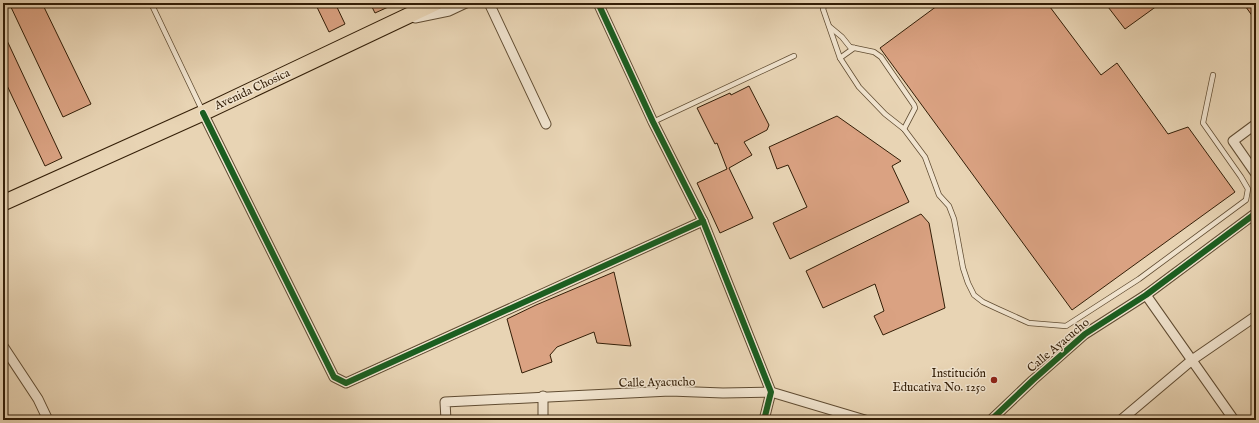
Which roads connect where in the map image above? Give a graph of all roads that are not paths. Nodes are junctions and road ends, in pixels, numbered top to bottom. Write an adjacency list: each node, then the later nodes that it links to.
1 (151, 3): 13 (lane)
2 (435, 3): 7 (main road, Avenida Chosica)
3 (466, 3): 7 (street)
4 (489, 3): 15 (street)
5 (598, 3): 14 (street)
6 (825, 3): 8 (lane)
7 (396, 22): 13 (main road, Avenida Chosica)
8 (830, 27): 9 (lane); 11 (lane)
9 (854, 48): 11 (lane); 17 (lane)
10 (794, 56): 14 (lane)
11 (840, 58): 17 (lane)
12 (1213, 75): 17 (lane)
13 (203, 112): 19 (main road, Avenida Chosica); 21 (street)
14 (653, 122): 21 (street)
15 (546, 124)
16 (1256, 124): 18 (street)
17 (904, 129)
18 (1256, 174)
19 (3, 203)
20 (1256, 213): 22 (street, Calle Ayacucho)
21 (703, 221): 26 (street)
22 (1146, 295): 25 (street); 33 (street, Calle Ayacucho)
23 (1256, 316): 25 (street)
24 (3, 346): 28 (street)
25 (1192, 360): 34 (street); 35 (street)
26 (771, 392): 27 (street, Calle Ayacucho); 31 (street); 32 (street, Calle Ayacucho)
27 (543, 396): 29 (street, Calle Ayacucho); 30 (street)
28 (48, 420)
29 (446, 420)
30 (543, 420)
31 (764, 420)
32 (866, 420)
33 (991, 420)
34 (1121, 420)
35 (1234, 420)

